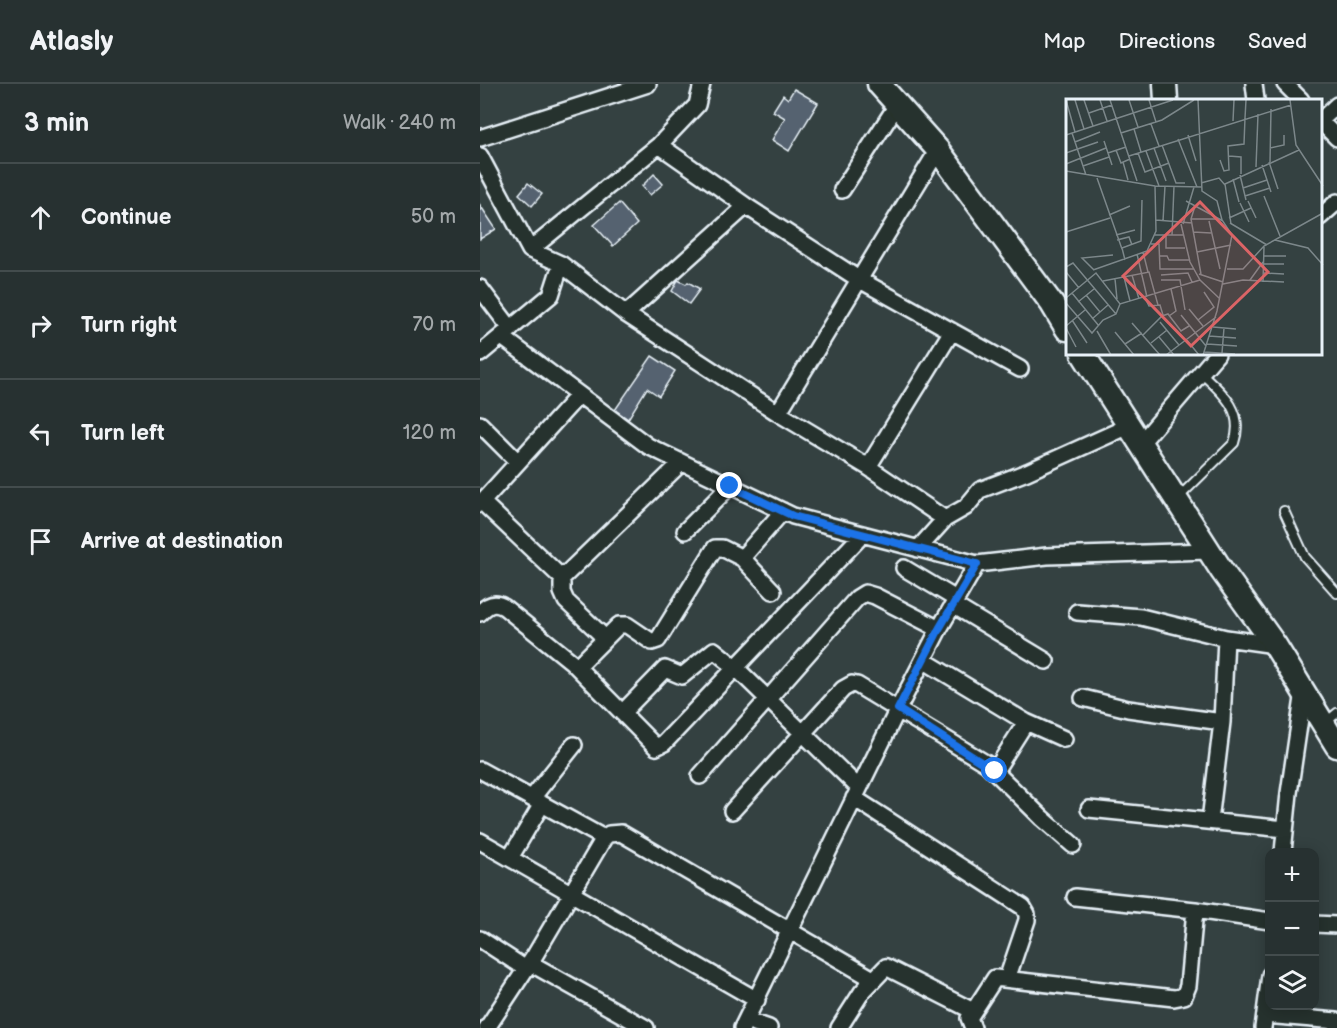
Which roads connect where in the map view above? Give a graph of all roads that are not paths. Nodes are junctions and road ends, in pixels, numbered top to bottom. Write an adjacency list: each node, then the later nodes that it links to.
1 (648, 84): 14 (street)
2 (702, 84): 16 (street)
3 (879, 84): 10 (street)
4 (1165, 84): 7 (street)
5 (1254, 84): 8 (street)
6 (1285, 84): 9 (street)
7 (1166, 99)
8 (1256, 99)
9 (1300, 99)
10 (897, 105): 17 (street); 19 (street)
11 (1337, 105): 12 (street)
12 (1322, 119)
13 (1322, 123): 15 (street)
14 (480, 138)
15 (1337, 138)
16 (659, 145): 21 (street); 23 (street)
17 (938, 150): 25 (street); 28 (street)
18 (480, 156): 23 (street)
19 (842, 190)
20 (1337, 202): 22 (street)
21 (746, 206): 25 (street); 27 (street)
22 (1322, 215)
23 (530, 250): 24 (street)
24 (561, 264): 27 (street); 30 (street)
25 (860, 280): 29 (street); 37 (street)
26 (480, 288): 30 (street)
27 (626, 314): 37 (street)
28 (1066, 327)
29 (952, 331): 34 (street); 42 (street)
30 (506, 333): 31 (street); 36 (street)
31 (480, 354)
32 (1084, 356): 39 (street)
33 (1215, 356): 35 (street)
34 (1020, 369)
35 (1201, 373): 39 (street); 44 (lane)
36 (579, 395): 40 (street); 41 (street)
37 (778, 413): 42 (street)
38 (480, 424): 40 (street)
39 (1135, 435): 44 (street); 48 (street)
40 (518, 462): 45 (street)
41 (681, 462): 43 (street); 56 (street)
42 (868, 467): 48 (street)
43 (730, 486): 47 (street); 49 (street)
44 (1176, 500): 52 (street)
45 (481, 503): 56 (street)
46 (1284, 511): 58 (lane)
47 (783, 512): 50 (street); 53 (street)
48 (945, 519): 51 (street)
49 (685, 531)
50 (862, 534): 51 (street); 69 (street)
51 (918, 549): 54 (street)
52 (1209, 551): 54 (street); 65 (street)
53 (742, 558): 57 (street); 63 (street)
54 (977, 564): 59 (street)
55 (904, 568): 59 (street)
56 (562, 578): 63 (street)
57 (773, 591)
58 (1337, 593)
59 (954, 602): 62 (street); 67 (street)
60 (1077, 612): 64 (street)
61 (480, 613): 68 (street)
62 (939, 629): 66 (street); 72 (street)
63 (605, 638): 68 (street)
64 (1226, 638): 65 (street); 77 (street)
65 (1275, 645): 70 (street)
66 (923, 660): 73 (street); 76 (street)
67 (1046, 661)
68 (577, 667): 74 (street)
69 (735, 667): 72 (street); 74 (street); 74 (street)
70 (1304, 691): 75 (street); 90 (street)
71 (1083, 698): 77 (street)
72 (768, 699): 78 (street); 84 (street)
73 (898, 709): 78 (street); 83 (street); 85 (street)
74 (622, 713)
75 (1330, 719): 81 (street)
76 (1026, 722): 79 (street); 83 (street)
77 (1222, 722): 89 (street)
78 (803, 733): 85 (street); 88 (street)
79 (1064, 739)
80 (574, 746): 86 (street)
81 (1337, 746)
82 (480, 770): 86 (street)
83 (995, 771): 93 (street)
84 (700, 776)
85 (856, 793): 102 (street); 106 (street)
86 (537, 801): 91 (street); 95 (street)
87 (1089, 809): 89 (street)
88 (732, 811)
89 (1210, 820): 90 (street)
90 (1285, 829): 94 (street)
91 (604, 838): 96 (street); 102 (street)
92 (480, 841): 95 (street)
93 (1073, 845)
94 (1283, 848)
95 (510, 858): 96 (street)
96 (571, 894): 104 (street); 107 (street)
97 (1075, 897): 98 (street)
98 (1195, 910): 99 (street); 106 (street)
99 (1265, 920)
100 (1319, 924): 101 (street)
101 (1337, 925)
102 (790, 931): 105 (street); 107 (street)
103 (480, 939): 104 (street)
104 (528, 966): 112 (street); 113 (street)
105 (873, 979): 108 (street); 115 (street)
106 (1007, 979): 108 (street)
107 (757, 1000): 111 (street)
108 (973, 1011): 116 (street)
109 (1337, 1021): 110 (street)
110 (1264, 1022)
111 (744, 1024): 114 (street)
112 (487, 1027)
113 (646, 1028)
114 (769, 1028)
115 (839, 1028)
116 (974, 1028)

